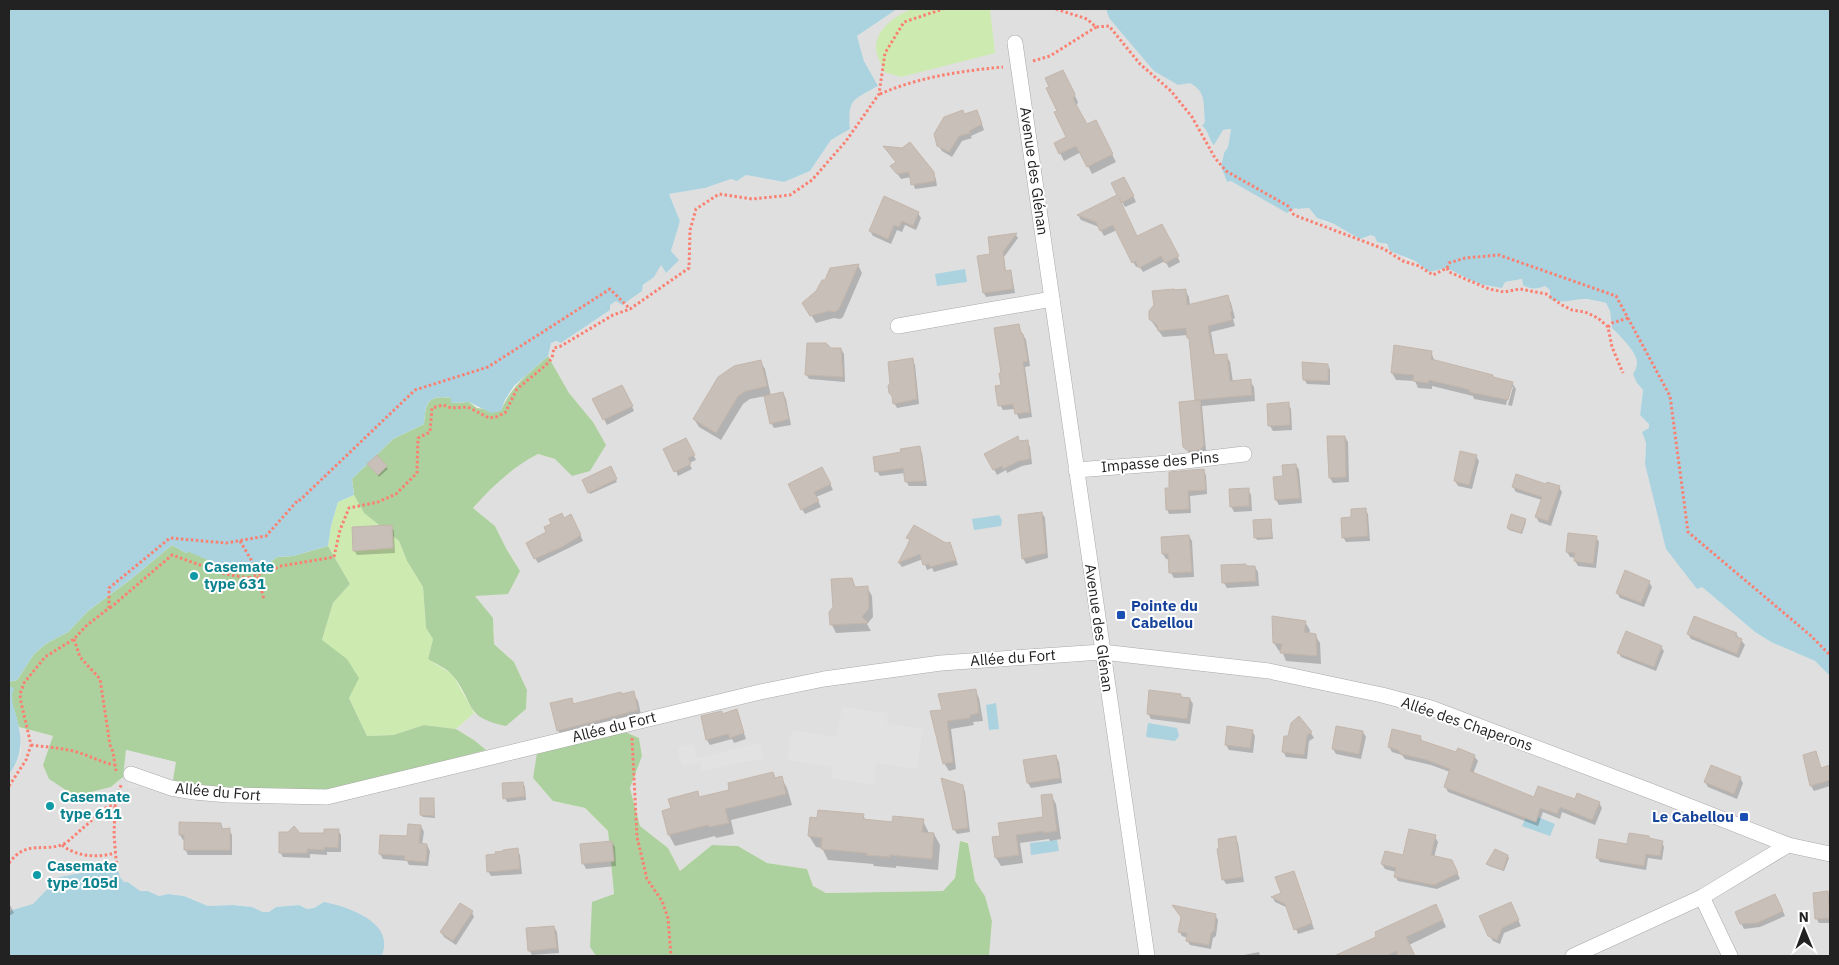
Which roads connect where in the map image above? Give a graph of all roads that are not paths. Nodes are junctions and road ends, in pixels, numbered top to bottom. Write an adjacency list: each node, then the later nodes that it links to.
1 (1015, 43): 2 (street, Avenue des Glénan)
2 (1052, 299): 3 (street); 5 (street, Avenue des Glénan)
3 (898, 326)
4 (1244, 454): 5 (street, Impasse des Pins)
5 (1076, 470): 6 (street, Avenue des Glénan)
6 (1102, 652): 7 (street, Allée du Fort); 8 (street, Allée des Chaperons); 11 (street, Avenue des Glénan)
7 (131, 774)
8 (1788, 845): 9 (street, Allée des Chaperons); 10 (street)
9 (1830, 854)
10 (1702, 897): 12 (street); 13 (street)
11 (1147, 956)
12 (1574, 956)
13 (1730, 956)

